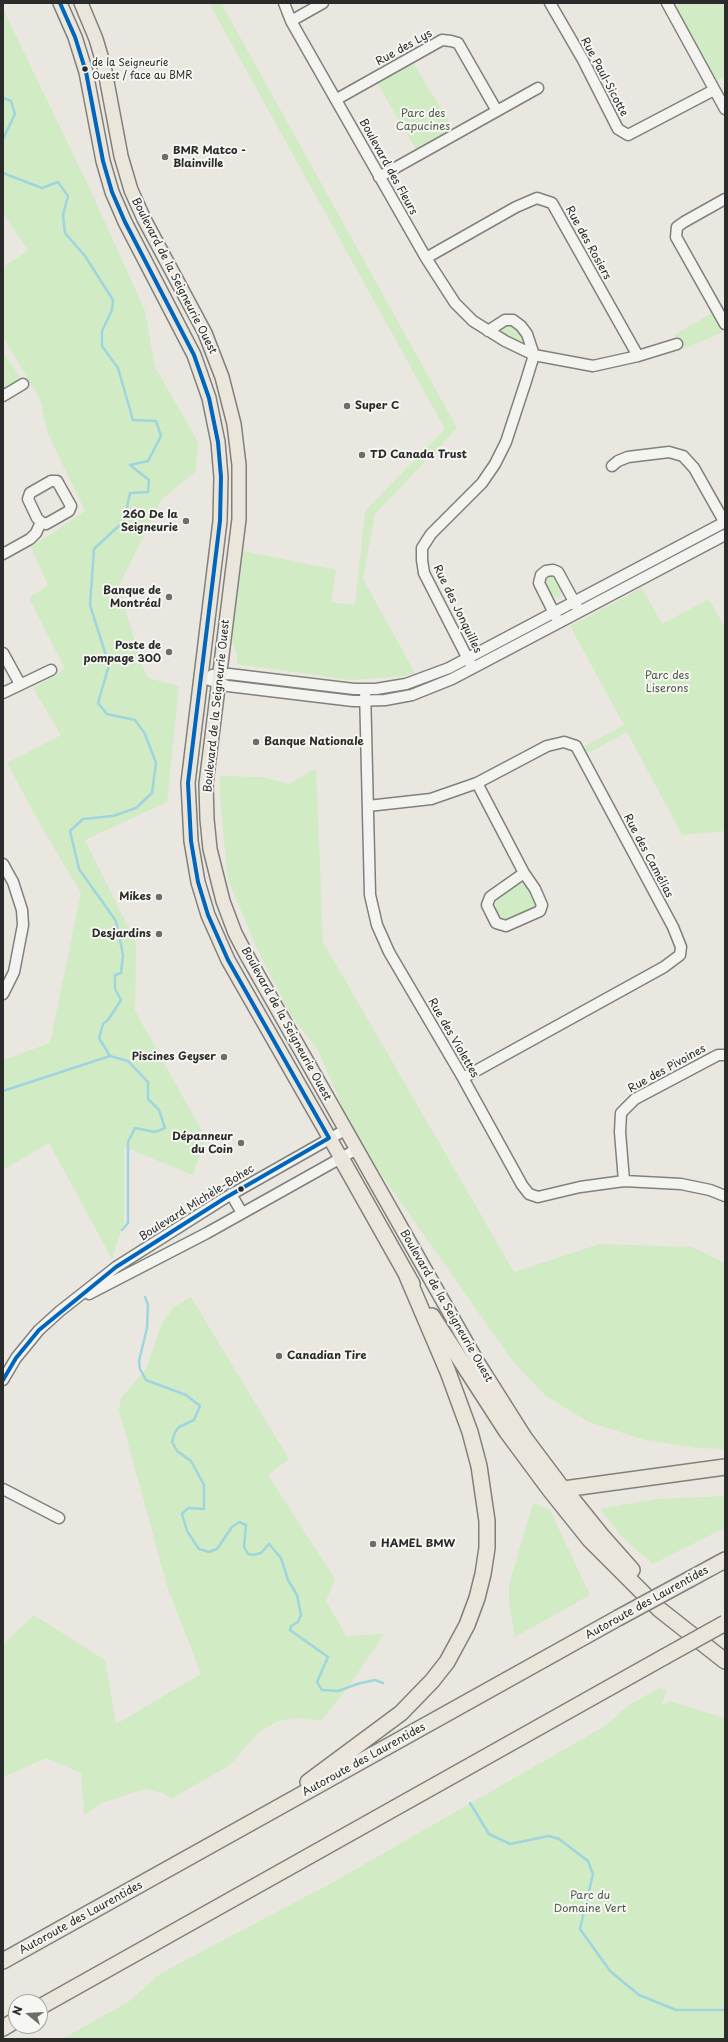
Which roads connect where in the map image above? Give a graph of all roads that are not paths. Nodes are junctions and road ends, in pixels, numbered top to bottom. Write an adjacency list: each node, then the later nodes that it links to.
1 (60, 3): 10 (main road, Boulevard de la Seigneurie Ouest)
2 (81, 3): 8 (main road, Boulevard de la Seigneurie Ouest)
3 (284, 3): 7 (street, Boulevard des Fleurs)
4 (323, 3): 7 (street)
5 (550, 3): 11 (street, Rue Paul-Sicotte)
6 (668, 3): 11 (street)
7 (292, 20): 12 (street, Boulevard des Fleurs)
8 (108, 86): 10 (main road); 18 (main road, Boulevard de la Seigneurie Ouest)
9 (538, 88): 14 (street)
10 (90, 90): 19 (main road, Boulevard de la Seigneurie Ouest)
11 (714, 90): 13 (street)
12 (337, 99): 14 (street, Rue des Lys); 15 (street, Boulevard des Fleurs)
13 (725, 109)
14 (497, 111): 15 (street)
15 (379, 177): 17 (street, Boulevard des Fleurs)
16 (725, 200): 20 (street)
17 (426, 258): 21 (street, Boulevard des Fleurs); 24 (street, Rue des Rosiers)
18 (174, 274): 19 (main road); 26 (main road, Boulevard de la Seigneurie Ouest)
19 (157, 283): 27 (main road, Boulevard de la Seigneurie Ouest)
20 (725, 324)
21 (488, 331): 23 (street, Boulevard des Fleurs); 23 (street)
22 (677, 344): 24 (street, Boulevard des Fleurs)
23 (534, 355): 24 (street, Boulevard des Fleurs); 39 (street, Rue des Jonquilles)
24 (638, 356)
25 (23, 384): 28 (street)
26 (225, 385): 27 (main road); 43 (main road, Boulevard de la Seigneurie Ouest)
27 (207, 391): 42 (main road, Boulevard de la Seigneurie Ouest)
28 (3, 396)
29 (612, 466): 31 (street)
30 (41, 522): 30 (street); 33 (street)
31 (725, 523): 34 (street)
32 (725, 536): 36 (street)
33 (3, 554)
34 (574, 601): 35 (street); 35 (street); 36 (street)
35 (554, 612): 37 (street); 39 (street)
36 (580, 612): 37 (street)
37 (559, 622): 40 (street)
38 (3, 653): 44 (street)
39 (467, 658): 40 (street, Rue des Jonquilles); 45 (street)
40 (473, 668): 47 (street)
41 (50, 670): 44 (street)
42 (200, 677): 43 (street); 53 (main road, Boulevard de la Seigneurie Ouest)
43 (219, 679): 45 (street); 47 (street); 52 (main road, Boulevard de la Seigneurie Ouest)
44 (20, 684): 46 (street)
45 (365, 689): 47 (street, Rue des Violettes)
46 (3, 693)
47 (365, 701): 49 (street, Rue des Violettes)
48 (477, 783): 49 (street, Rue des Camélias); 51 (street); 56 (street, Rue des Camélias)
49 (368, 806): 56 (street, Rue des Violettes)
50 (3, 864): 54 (street)
51 (524, 873): 51 (street)
52 (231, 923): 53 (main road); 57 (main road, Boulevard de la Seigneurie Ouest)
53 (214, 929): 58 (main road, Boulevard de la Seigneurie Ouest)
54 (3, 994)
55 (725, 1056): 61 (street, Rue des Pivoines)
56 (463, 1078): 61 (street, Rue des Violettes)
57 (345, 1130): 58 (street, Boulevard Michèle-Bohec); 59 (main road, Boulevard de la Seigneurie Ouest)
58 (329, 1138): 60 (main road, Boulevard de la Seigneurie Ouest); 62 (street, Boulevard Michèle-Bohec)
59 (357, 1149): 60 (street, Boulevard Michèle-Bohec); 70 (main road, Boulevard de la Seigneurie Ouest)
60 (341, 1158): 64 (street, Boulevard Michèle-Bohec); 65 (highway)
61 (624, 1181): 63 (street, Rue des Violettes)
62 (231, 1194): 64 (street); 66 (street, Boulevard Michèle-Bohec)
63 (725, 1196)
64 (242, 1213): 66 (street, Boulevard Michèle-Bohec)
65 (407, 1276): 75 (highway); 76 (highway)
66 (67, 1305): 67 (street, Boulevard Michèle-Bohec)
67 (3, 1380)
68 (725, 1467): 70 (highway)
69 (3, 1488): 71 (street)
70 (564, 1490): 74 (highway)
71 (59, 1518)
72 (725, 1560): 76 (highway, Autoroute des Laurentides, bridge)
73 (725, 1623): 78 (highway, bridge)
74 (725, 1650)
75 (725, 1661)
76 (264, 1816): 77 (highway, Autoroute des Laurentides)
77 (3, 1961)
78 (48, 2003)

